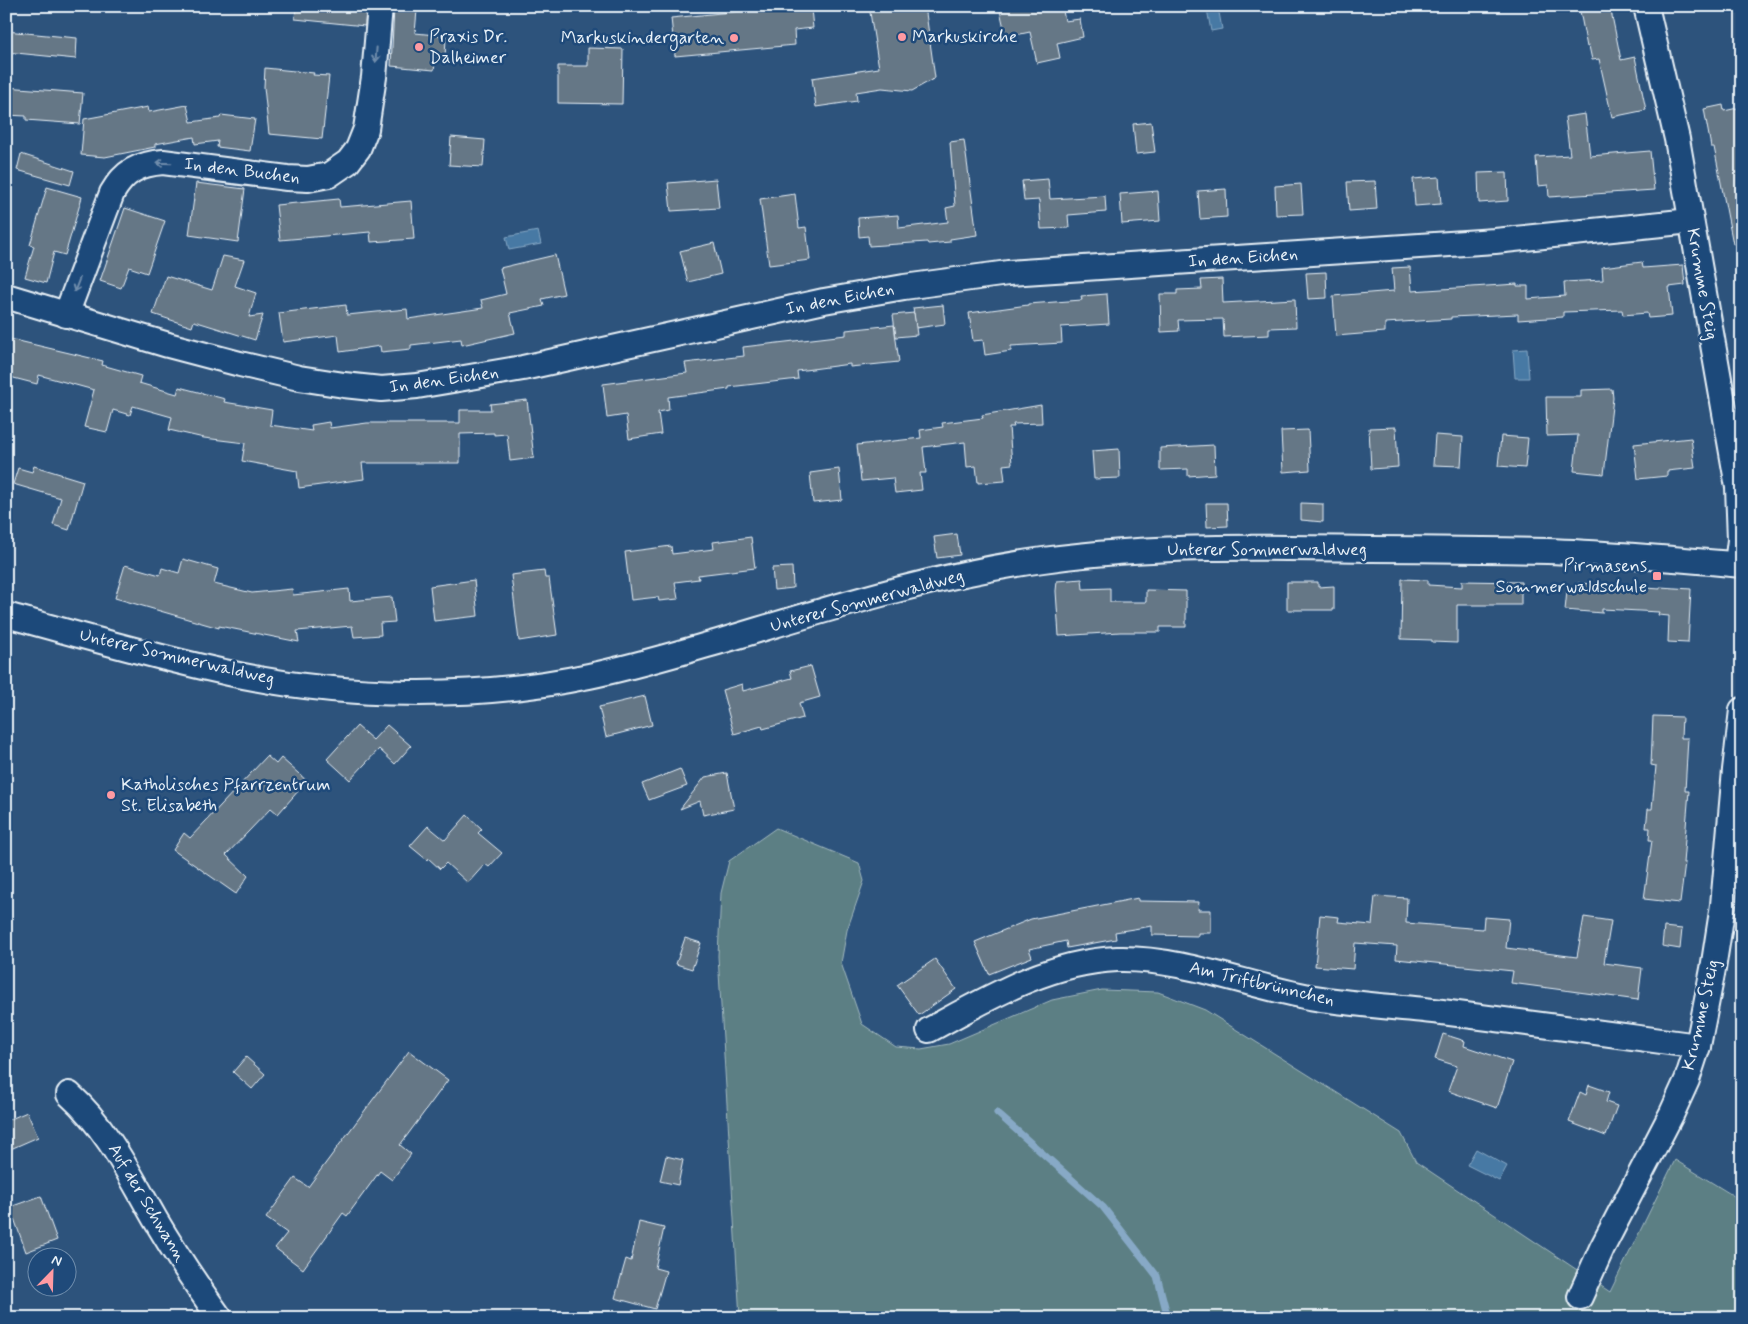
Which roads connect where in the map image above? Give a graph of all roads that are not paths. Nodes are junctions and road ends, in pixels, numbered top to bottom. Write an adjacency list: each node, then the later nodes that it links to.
1 (380, 6): 5 (street, In den Buchen, one-way to 5)
2 (1646, 6): 3 (street, Krumme Steig)
3 (1691, 221): 5 (street, In den Eichen); 6 (street, Krumme Steig)
4 (6, 296): 5 (street, In den Eichen)
5 (66, 315)
6 (1740, 564): 7 (street, Unterer Sommerwaldweg)
7 (6, 615)
8 (1742, 710): 10 (street, Krumme Steig)
9 (928, 1030): 10 (street, Am Triftbrünnchen)
10 (1698, 1046): 12 (street, Krumme Steig)
11 (69, 1094): 13 (street, Auf der Schwann)
12 (1580, 1297)
13 (220, 1318)

